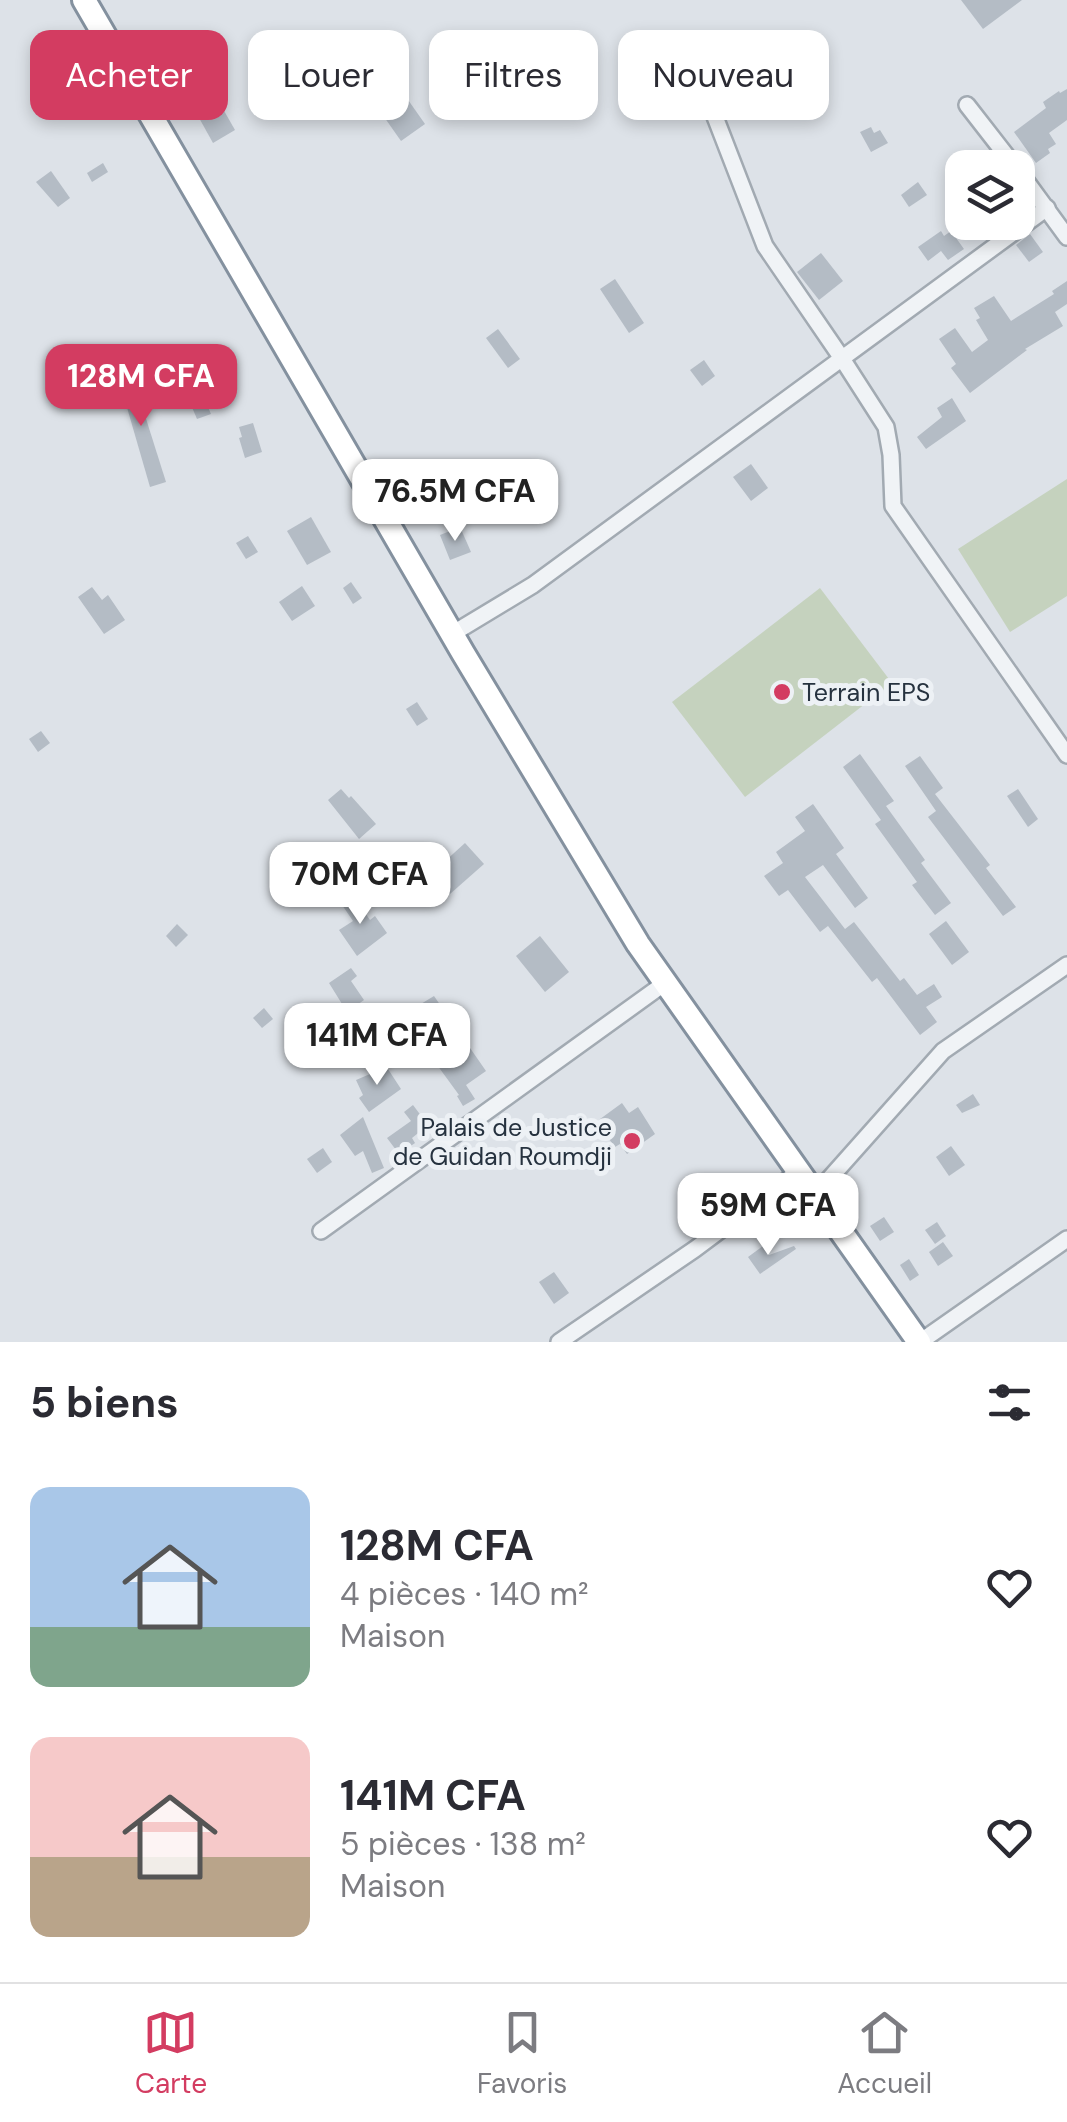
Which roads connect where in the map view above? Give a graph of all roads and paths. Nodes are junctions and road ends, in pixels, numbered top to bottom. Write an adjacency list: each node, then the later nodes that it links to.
1 (84, 0): 9 (highway)
2 (968, 105): 4 (street)
3 (716, 120): 8 (street)
4 (1002, 150)
5 (1035, 192): 6 (street)
6 (1047, 208): 7 (street); 8 (street)
7 (1067, 237)
8 (842, 357): 9 (street); 10 (street)
9 (452, 634): 12 (highway)
10 (1067, 755)
11 (1067, 965): 14 (street)
12 (665, 984): 13 (highway); 15 (street)
13 (798, 1172): 14 (highway); 17 (street)
14 (814, 1196): 18 (highway)
15 (321, 1232)
16 (1067, 1239): 18 (street)
17 (559, 1342)
18 (919, 1342)

